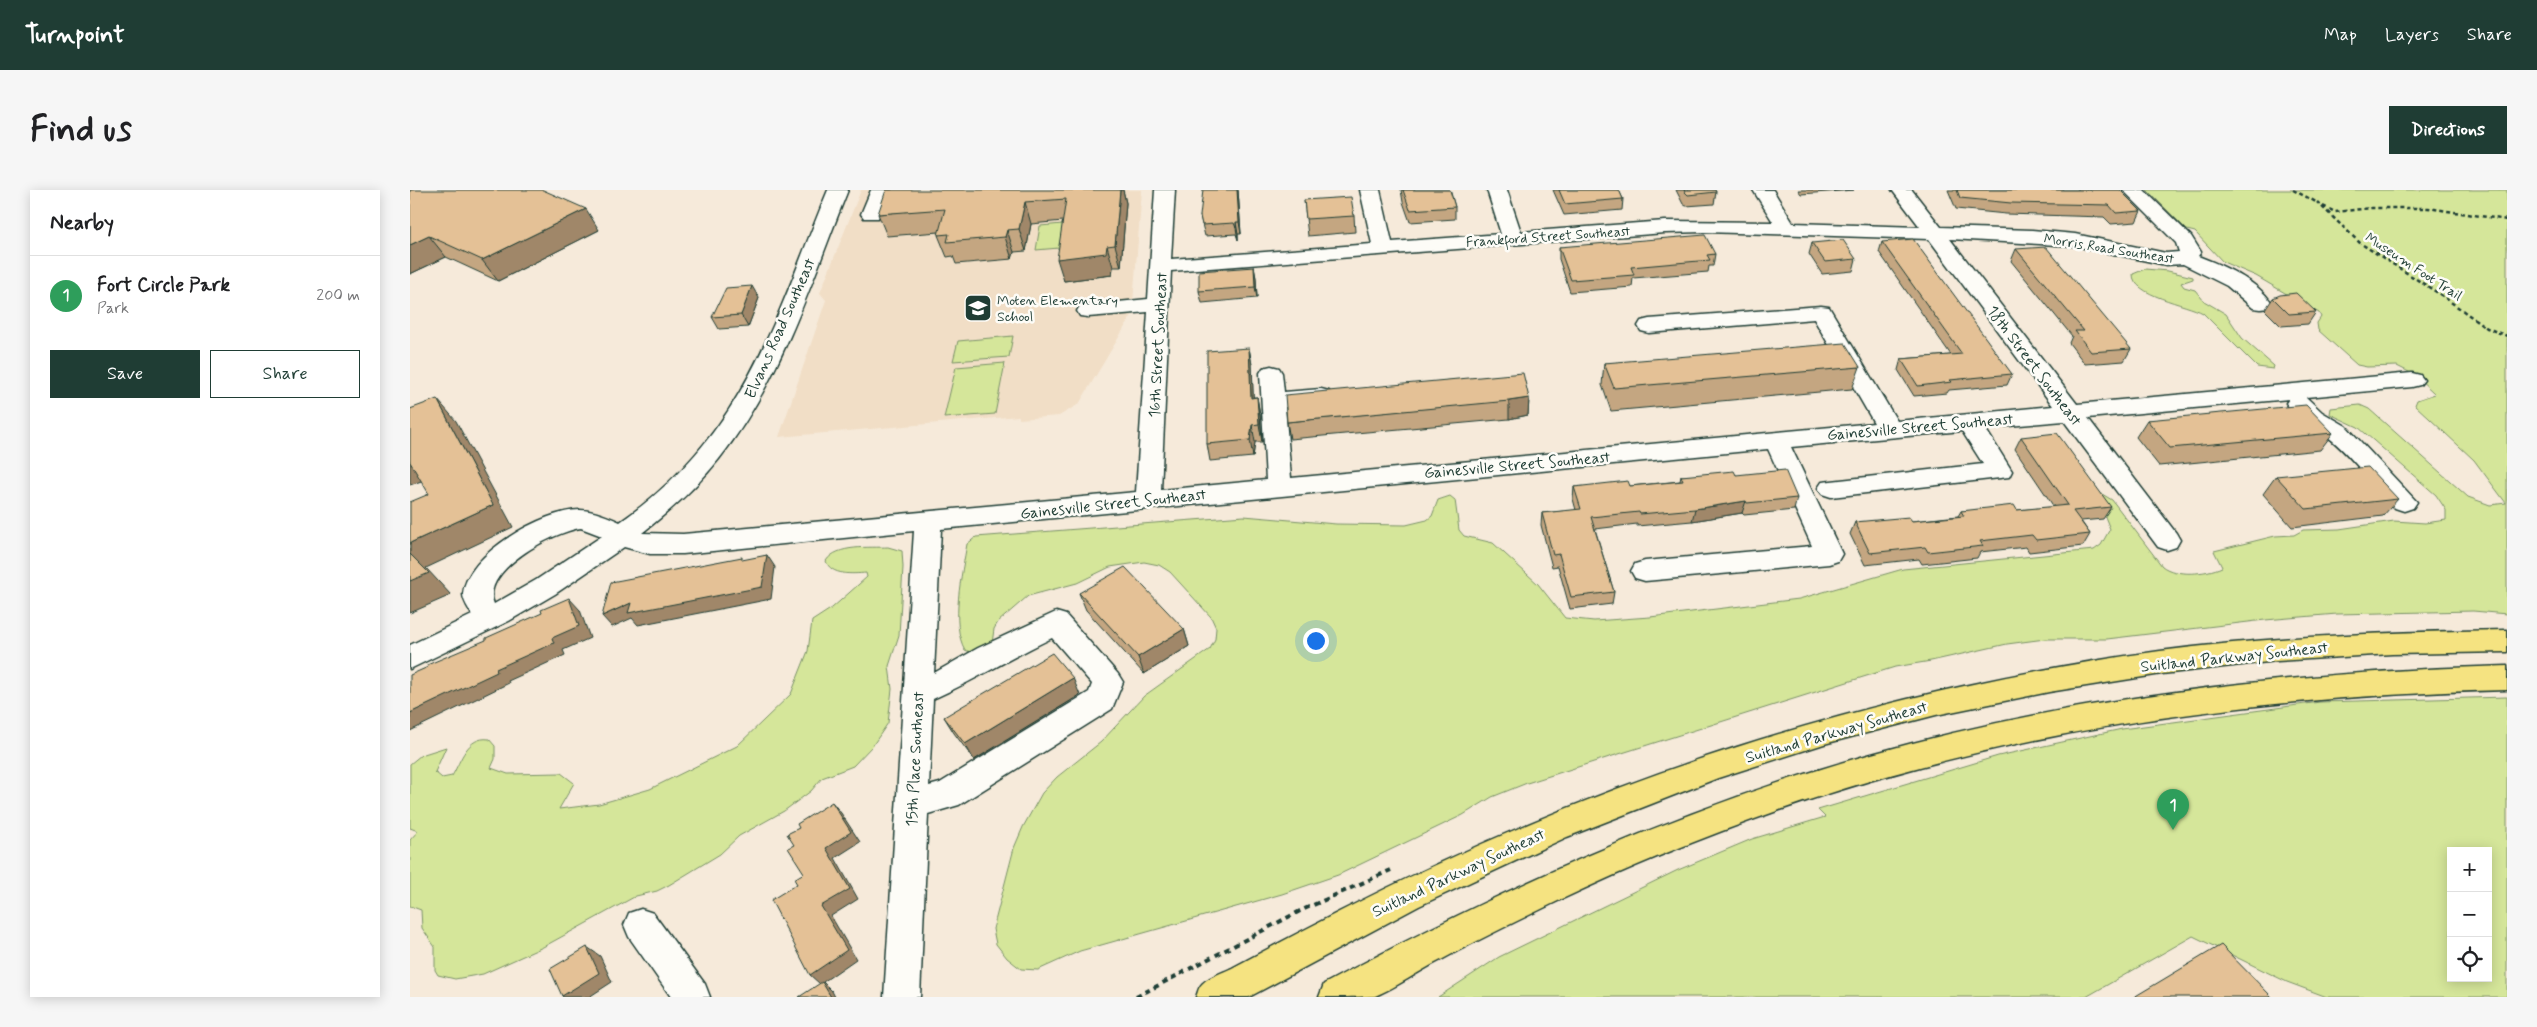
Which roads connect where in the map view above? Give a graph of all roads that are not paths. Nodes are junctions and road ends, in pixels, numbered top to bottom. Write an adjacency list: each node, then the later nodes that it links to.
1 (838, 190): 34 (street, Elvans Road Southeast)
2 (881, 190): 9 (street)
3 (1165, 190): 15 (street, 16th Street Southeast)
4 (1370, 190): 13 (street)
5 (1497, 190): 12 (street)
6 (1763, 190): 10 (street)
7 (1902, 190): 11 (street, 18th Street Southeast)
8 (2133, 190): 14 (street)
9 (871, 214)
10 (1786, 228): 11 (street, Frankford Street Southeast); 12 (street, Frankford Street Southeast)
11 (1935, 233): 14 (street, Morris Road Southeast); 25 (street, 18th Street Southeast)
12 (1513, 239): 13 (street, Frankford Street Southeast)
13 (1383, 249): 15 (street, Frankford Street Southeast)
14 (2188, 255): 16 (street)
15 (1161, 266): 17 (street, 16th Street Southeast)
16 (2261, 302)
17 (1159, 304): 18 (street); 31 (street, 16th Street Southeast)
18 (1088, 311)
19 (1649, 326): 27 (street)
20 (1271, 373): 24 (street)
21 (2412, 380): 22 (street, Gainesville Street Southeast)
22 (2286, 391): 25 (street, Gainesville Street Southeast); 32 (street)
23 (1342, 394): 24 (street)
24 (1273, 400): 29 (street)
25 (2071, 411): 26 (street, Gainesville Street Southeast); 35 (street, 18th Street Southeast)
26 (1968, 421): 27 (street, Gainesville Street Southeast); 30 (street)
27 (1889, 428): 28 (street, Gainesville Street Southeast)
28 (1776, 440): 29 (street, Gainesville Street Southeast); 36 (street)
29 (1279, 487): 31 (street, Gainesville Street Southeast)
30 (1831, 488)
31 (1148, 500): 33 (street, Gainesville Street Southeast)
32 (2404, 502)
33 (928, 521): 34 (street, Gainesville Street Southeast); 41 (street, 15th Place Southeast)
34 (623, 534): 37 (street, Elvans Road Southeast); 37 (street, Gainesville Street Southeast)
35 (2168, 540)
36 (1644, 571)
37 (488, 619): 39 (street, Elvans Road Southeast)
38 (2507, 641): 46 (highway, Suitland Parkway Southeast)
39 (410, 658)
40 (2507, 678): 47 (highway)
41 (918, 693): 42 (street, 15th Place Southeast); 42 (street)
42 (912, 806): 45 (street, 15th Place Southeast)
43 (641, 925): 44 (street)
44 (692, 997)
45 (902, 997)
46 (1214, 997)
47 (1337, 997)

